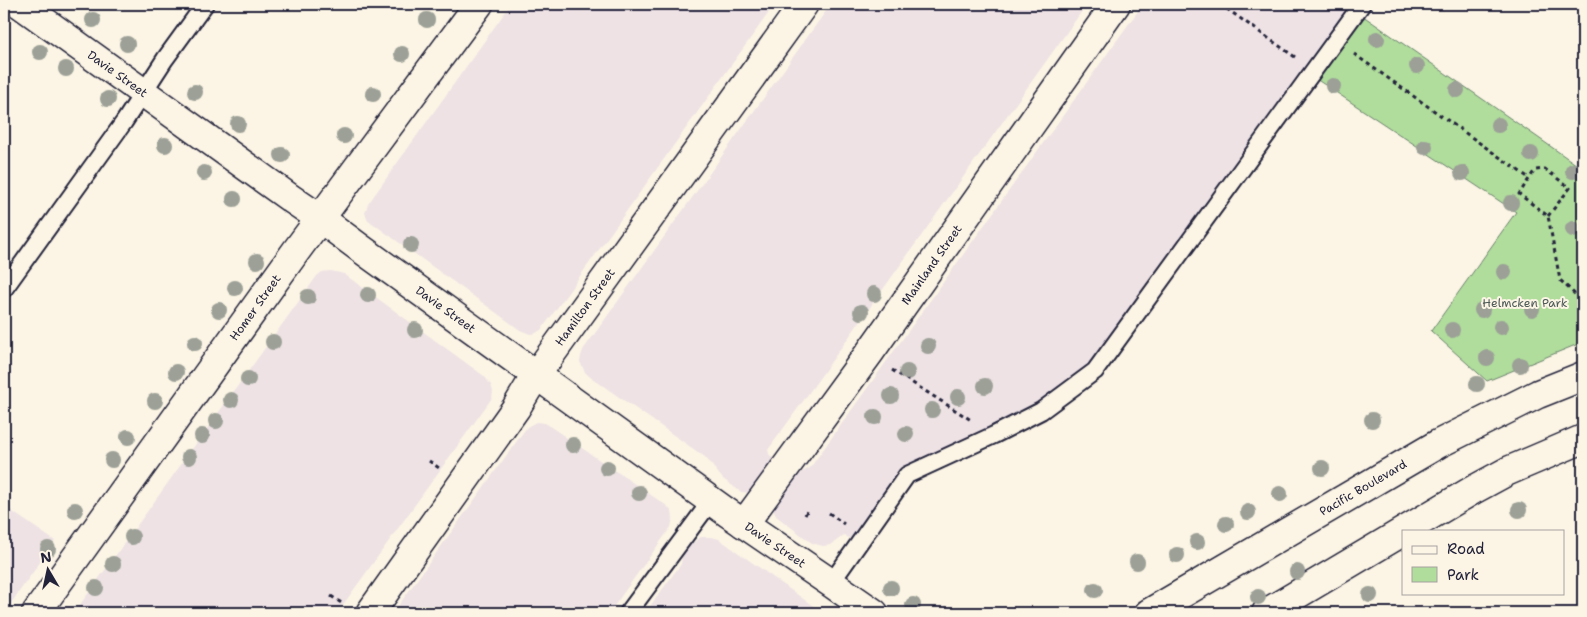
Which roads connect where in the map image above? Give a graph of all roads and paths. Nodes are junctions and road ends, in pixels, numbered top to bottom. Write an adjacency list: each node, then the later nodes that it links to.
1 (20, 4): 10 (street, Davie Street)
2 (205, 4): 10 (lane)
3 (479, 4): 13 (street, Homer Street)
4 (804, 4): 17 (street, Hamilton Street)
5 (1116, 4): 25 (street, Mainland Street)
6 (1220, 4): 9 (path)
7 (1362, 4): 8 (lane)
8 (1335, 40): 9 (lane); 11 (path)
9 (1314, 70): 19 (lane)
10 (143, 92): 13 (street, Davie Street); 14 (lane)
11 (1529, 178): 12 (path); 12 (path)
12 (1548, 216): 15 (path)
13 (321, 219): 17 (street, Davie Street); 32 (street, Homer Street)
14 (4, 289)
15 (1583, 302)
16 (890, 368): 19 (path)
17 (536, 375): 23 (street, Davie Street); 33 (street, Hamilton Street)
18 (1583, 376): 36 (street, Pacific Boulevard)
19 (994, 435): 29 (lane)
20 (1583, 438): 26 (street)
21 (429, 461): 22 (path)
22 (441, 469)
23 (711, 501): 25 (street, Davie Street); 34 (lane)
24 (829, 513): 27 (path)
25 (744, 524): 29 (street, Davie Street)
26 (1406, 530)
27 (842, 532)
28 (1402, 532): 37 (street)
29 (831, 583): 35 (street, Davie Street)
30 (331, 596): 31 (path)
31 (343, 605)
32 (36, 613)
33 (370, 613)
34 (628, 613)
35 (874, 613)
36 (1149, 613)
37 (1266, 613)

